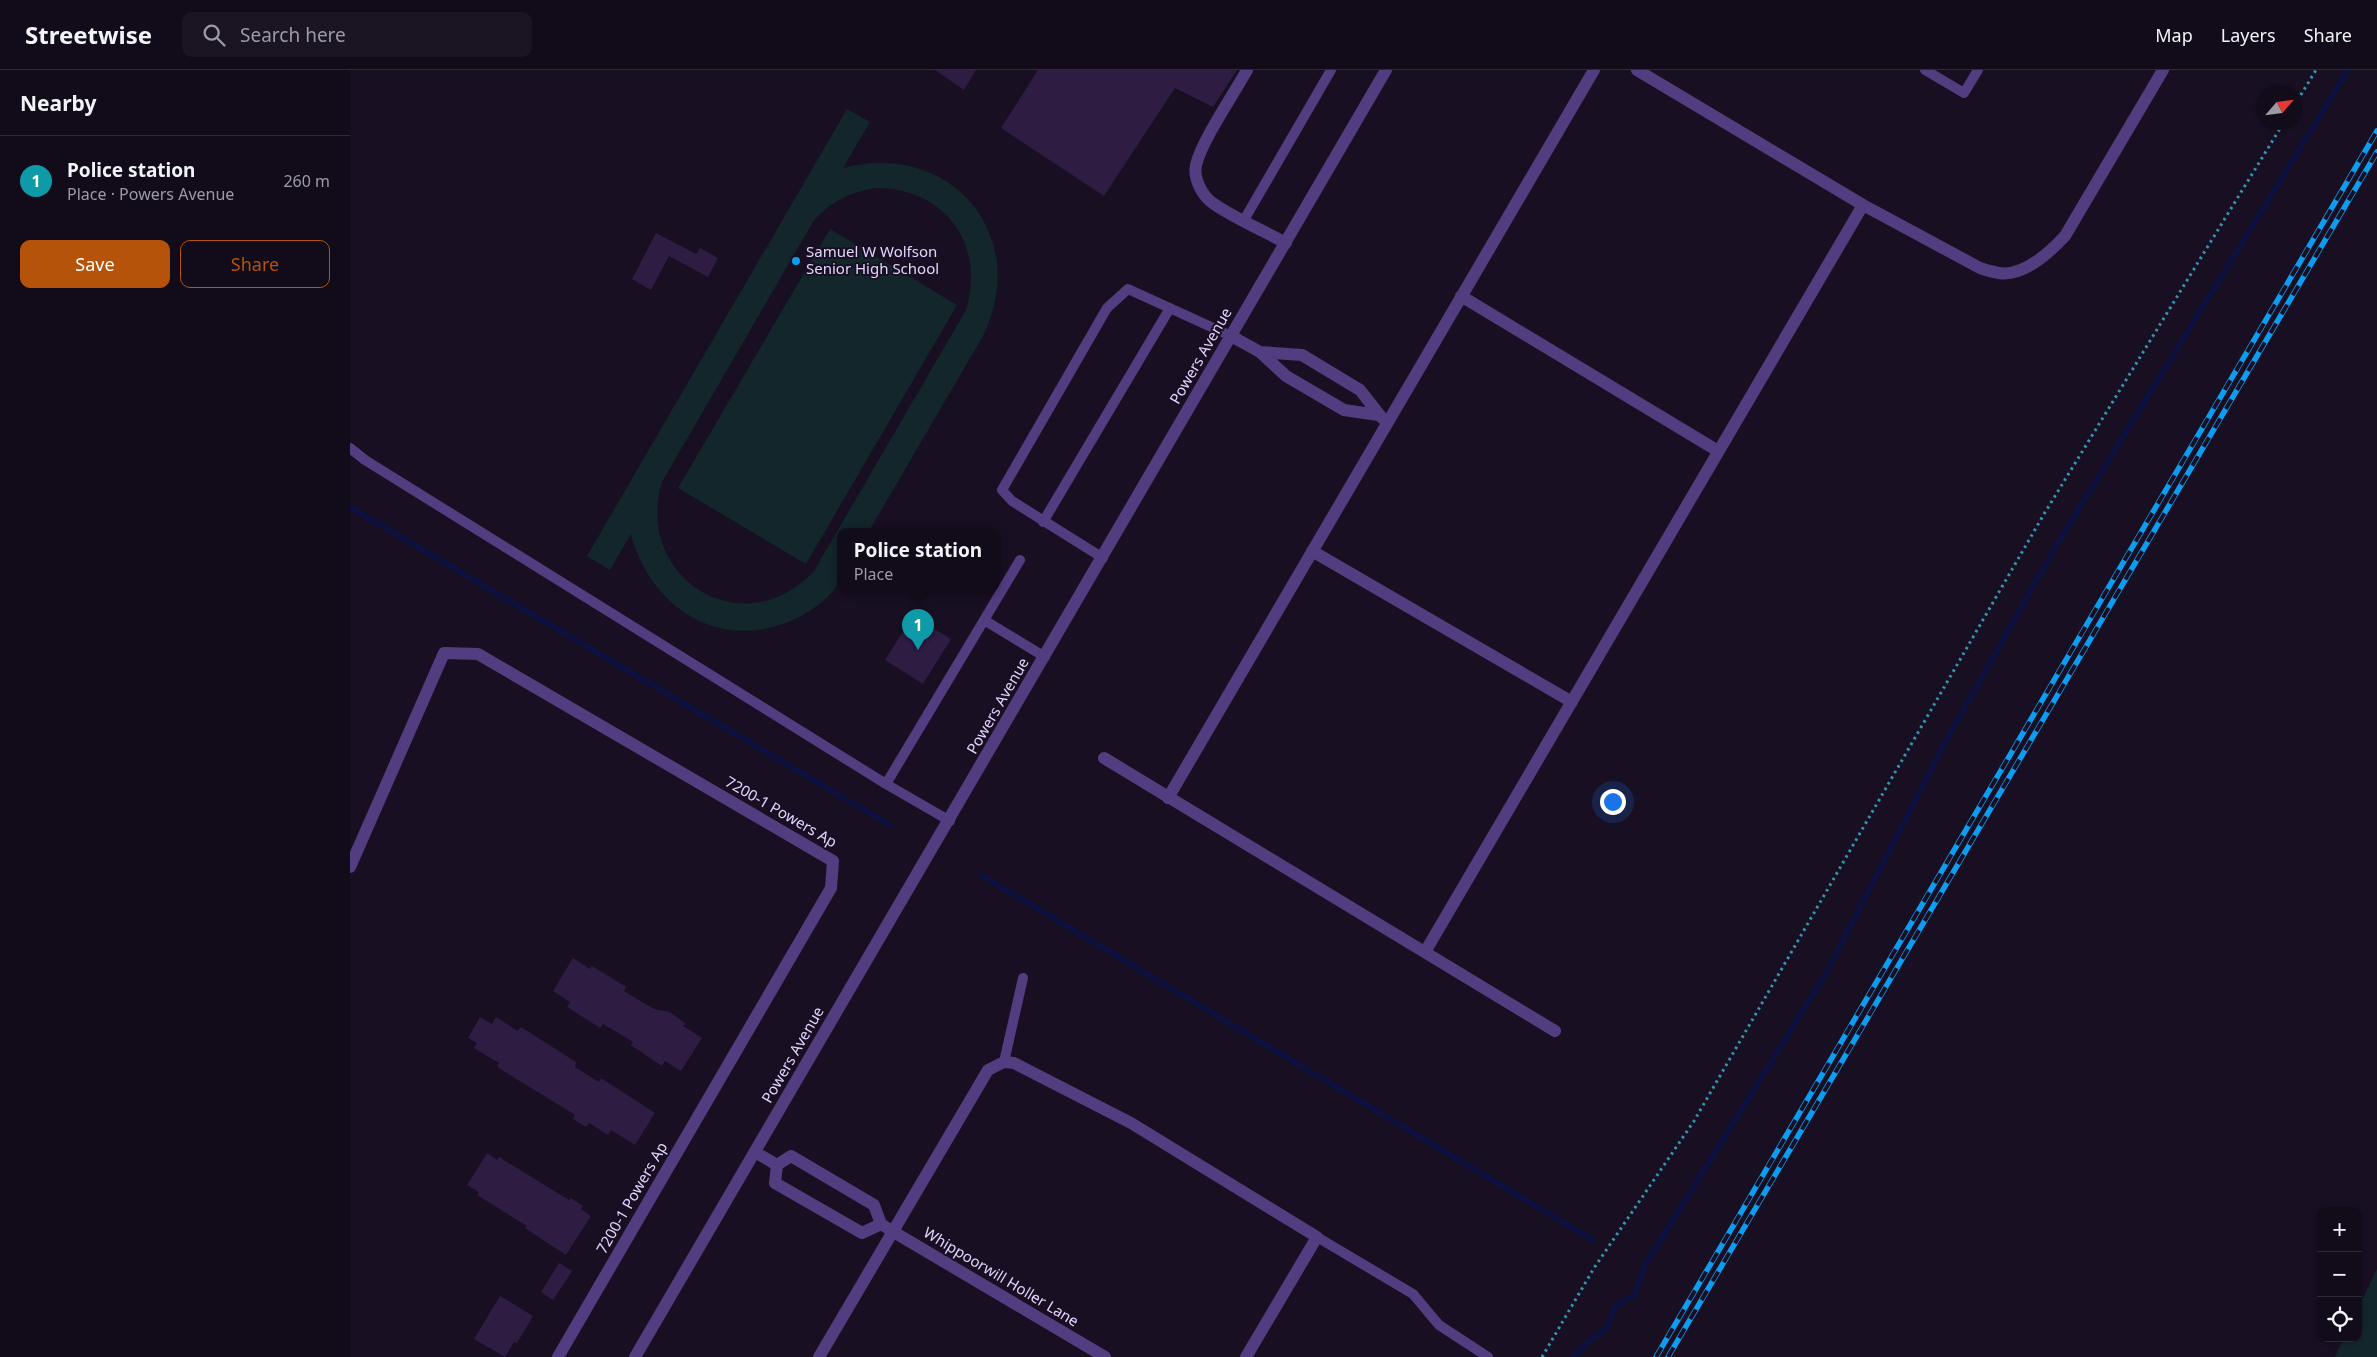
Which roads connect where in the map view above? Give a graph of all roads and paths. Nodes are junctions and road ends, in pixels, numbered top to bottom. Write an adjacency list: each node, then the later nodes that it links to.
1 (1248, 70): 13 (street)
2 (1331, 70): 13 (lane)
3 (1386, 70): 14 (street, Powers Avenue)
4 (1594, 70): 15 (street)
5 (1637, 70): 12 (street)
6 (1925, 70): 7 (lane)
7 (1978, 70)
8 (2163, 70): 12 (street)
9 (2316, 70): 10 (path)
10 (2302, 93)
11 (2279, 130): 48 (path)
12 (1863, 205): 21 (street)
13 (1244, 220): 14 (street)
14 (1286, 243): 17 (street, Powers Avenue)
15 (1461, 296): 19 (street); 21 (street)
16 (1170, 308): 17 (lane); 22 (lane); 22 (lane)
17 (1231, 336): 18 (street); 24 (street, Powers Avenue)
18 (1260, 352): 19 (street); 19 (street)
19 (1383, 418): 23 (street)
20 (350, 448): 30 (lane)
21 (1718, 451): 28 (street)
22 (1044, 522): 24 (lane)
23 (1312, 550): 28 (street); 31 (street)
24 (1103, 558): 27 (street, Powers Avenue)
25 (1020, 560): 26 (lane)
26 (984, 620): 27 (lane); 30 (lane)
27 (1045, 657): 32 (street, Powers Avenue)
28 (1572, 702): 34 (street)
29 (1104, 758): 31 (street)
30 (886, 784): 32 (lane)
31 (1168, 798): 34 (street)
32 (950, 821): 38 (street, Powers Avenue)
33 (350, 867): 42 (street, 7200-1 Powers Ap)
34 (1425, 952): 36 (street)
35 (1023, 978): 37 (lane)
36 (1555, 1030)
37 (1004, 1062): 40 (street); 41 (street)
38 (756, 1152): 39 (street); 43 (street, Powers Avenue)
39 (777, 1165): 40 (street); 40 (street)
40 (886, 1227): 44 (street); 45 (street, Whippoorwill Holler Lane)
41 (1317, 1237): 46 (street); 47 (lane)
42 (558, 1357)
43 (636, 1357)
44 (819, 1357)
45 (1105, 1357)
46 (1246, 1357)
47 (1488, 1357)
48 (1542, 1357)

